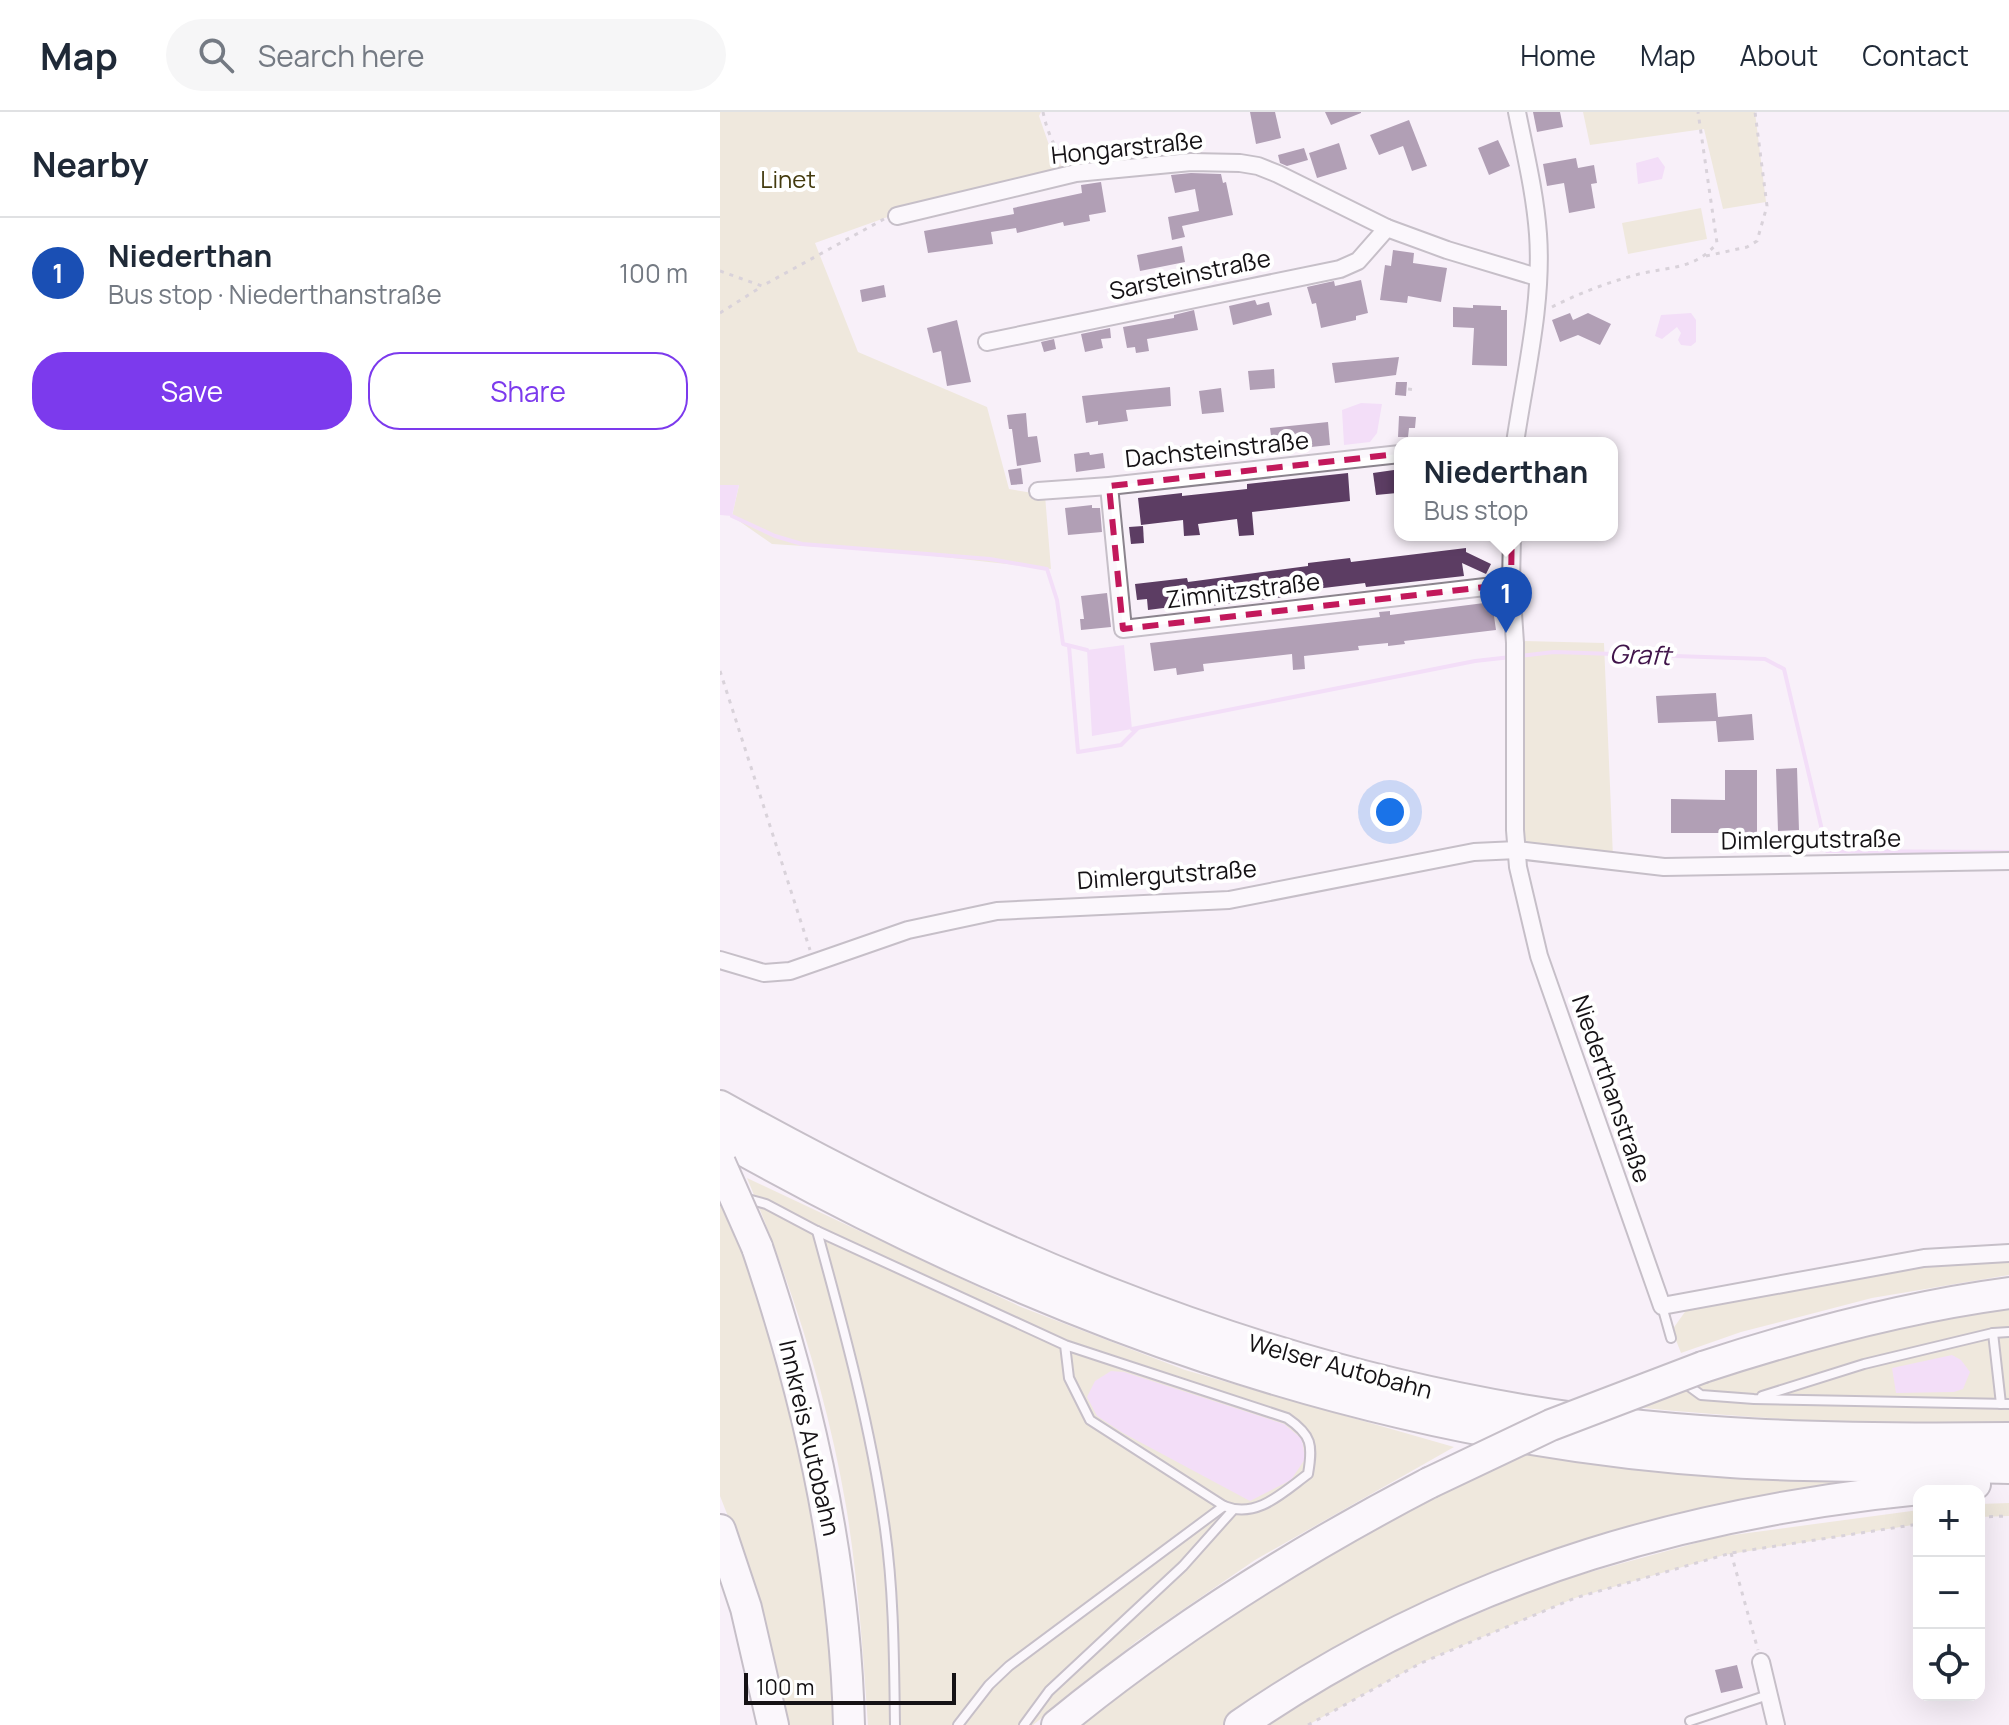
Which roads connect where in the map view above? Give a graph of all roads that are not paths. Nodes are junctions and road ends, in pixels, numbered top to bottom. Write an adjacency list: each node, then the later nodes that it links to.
1 (1517, 112): 4 (street)
2 (897, 216): 3 (street, Hongarstraße)
3 (1387, 228): 4 (street, Hongarstraße); 5 (street, Sarsteinstraße)
4 (1537, 277): 6 (street)
5 (987, 342)
6 (1516, 437)
7 (1394, 455): 8 (street, Dachsteinstraße)
8 (1109, 486): 9 (street, Dachsteinstraße); 11 (street, Zimnitzstraße)
9 (1038, 491)
10 (1512, 541): 11 (street, Niederthanstraße)
11 (1511, 584): 12 (street, Niederthanstraße)
12 (1517, 850): 13 (street, Dimlergutstraße); 14 (street, Dimlergutstraße); 22 (street, Niederthanstraße)
13 (2009, 861)
14 (720, 960)
15 (720, 1106): 30 (highway, Welser Autobahn)
16 (720, 1137): 31 (highway, Welser Autobahn)
17 (720, 1163): 39 (highway, Innkreis Autobahn, bridge)
18 (720, 1192): 19 (lane)
19 (817, 1231): 26 (lane); 40 (lane)
20 (2009, 1253): 22 (street)
21 (2009, 1293): 27 (highway)
22 (1662, 1306): 25 (lane)
23 (2009, 1332): 24 (lane)
24 (1993, 1333): 28 (lane); 29 (lane)
25 (1671, 1338)
26 (1065, 1345): 33 (lane); 33 (lane)
27 (1697, 1377): 28 (lane); 43 (highway, bridge)
28 (1754, 1399): 29 (lane)
29 (2005, 1404)
30 (2009, 1438)
31 (2009, 1468)
32 (2009, 1482): 44 (highway)
33 (1228, 1508): 41 (lane); 42 (lane)
34 (720, 1530): 38 (highway)
35 (1761, 1662): 36 (street)
36 (1768, 1695): 37 (lane); 45 (street)
37 (1690, 1721)
38 (773, 1725)
39 (849, 1725)
40 (895, 1725)
41 (958, 1725)
42 (1024, 1725)
43 (1057, 1725)
44 (1240, 1725)
45 (1776, 1725)

